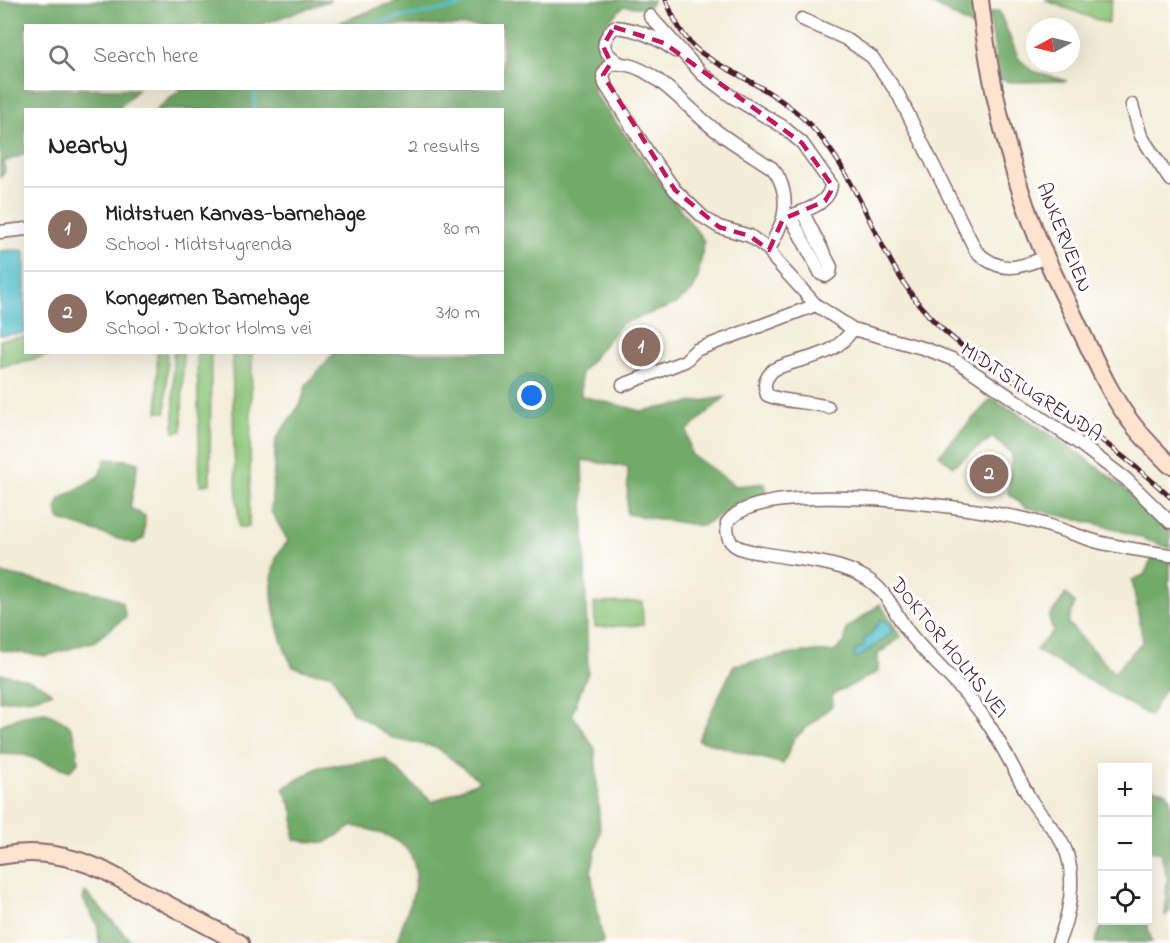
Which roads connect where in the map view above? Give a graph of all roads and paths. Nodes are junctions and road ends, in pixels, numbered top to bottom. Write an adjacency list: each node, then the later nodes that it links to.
1 (980, 0): 13 (main road, ANKERVEIEN)
2 (650, 16): 5 (street)
3 (802, 19): 13 (street)
4 (619, 63): 5 (street); 9 (street); 12 (street, MIDTSTUGRENDA)
5 (702, 74): 9 (street)
6 (1132, 105): 7 (street)
7 (1170, 180)
8 (804, 215): 9 (street)
9 (786, 217): 12 (street)
10 (24, 228): 11 (street)
11 (0, 232)
12 (769, 250): 14 (street, MIDTSTUGRENDA)
13 (1046, 257): 18 (main road, ANKERVEIEN)
14 (816, 305): 15 (street, MIDTSTUGRENDA); 16 (street)
15 (853, 330): 17 (street); 19 (street, MIDTSTUGRENDA)
16 (623, 385)
17 (828, 407)
18 (1170, 465)
19 (1170, 522)
20 (1170, 555): 24 (street, DOKTOR HOLMS VEI)
21 (0, 856): 22 (main road)
22 (219, 938): 23 (main road)
23 (240, 943)
24 (1058, 943)

